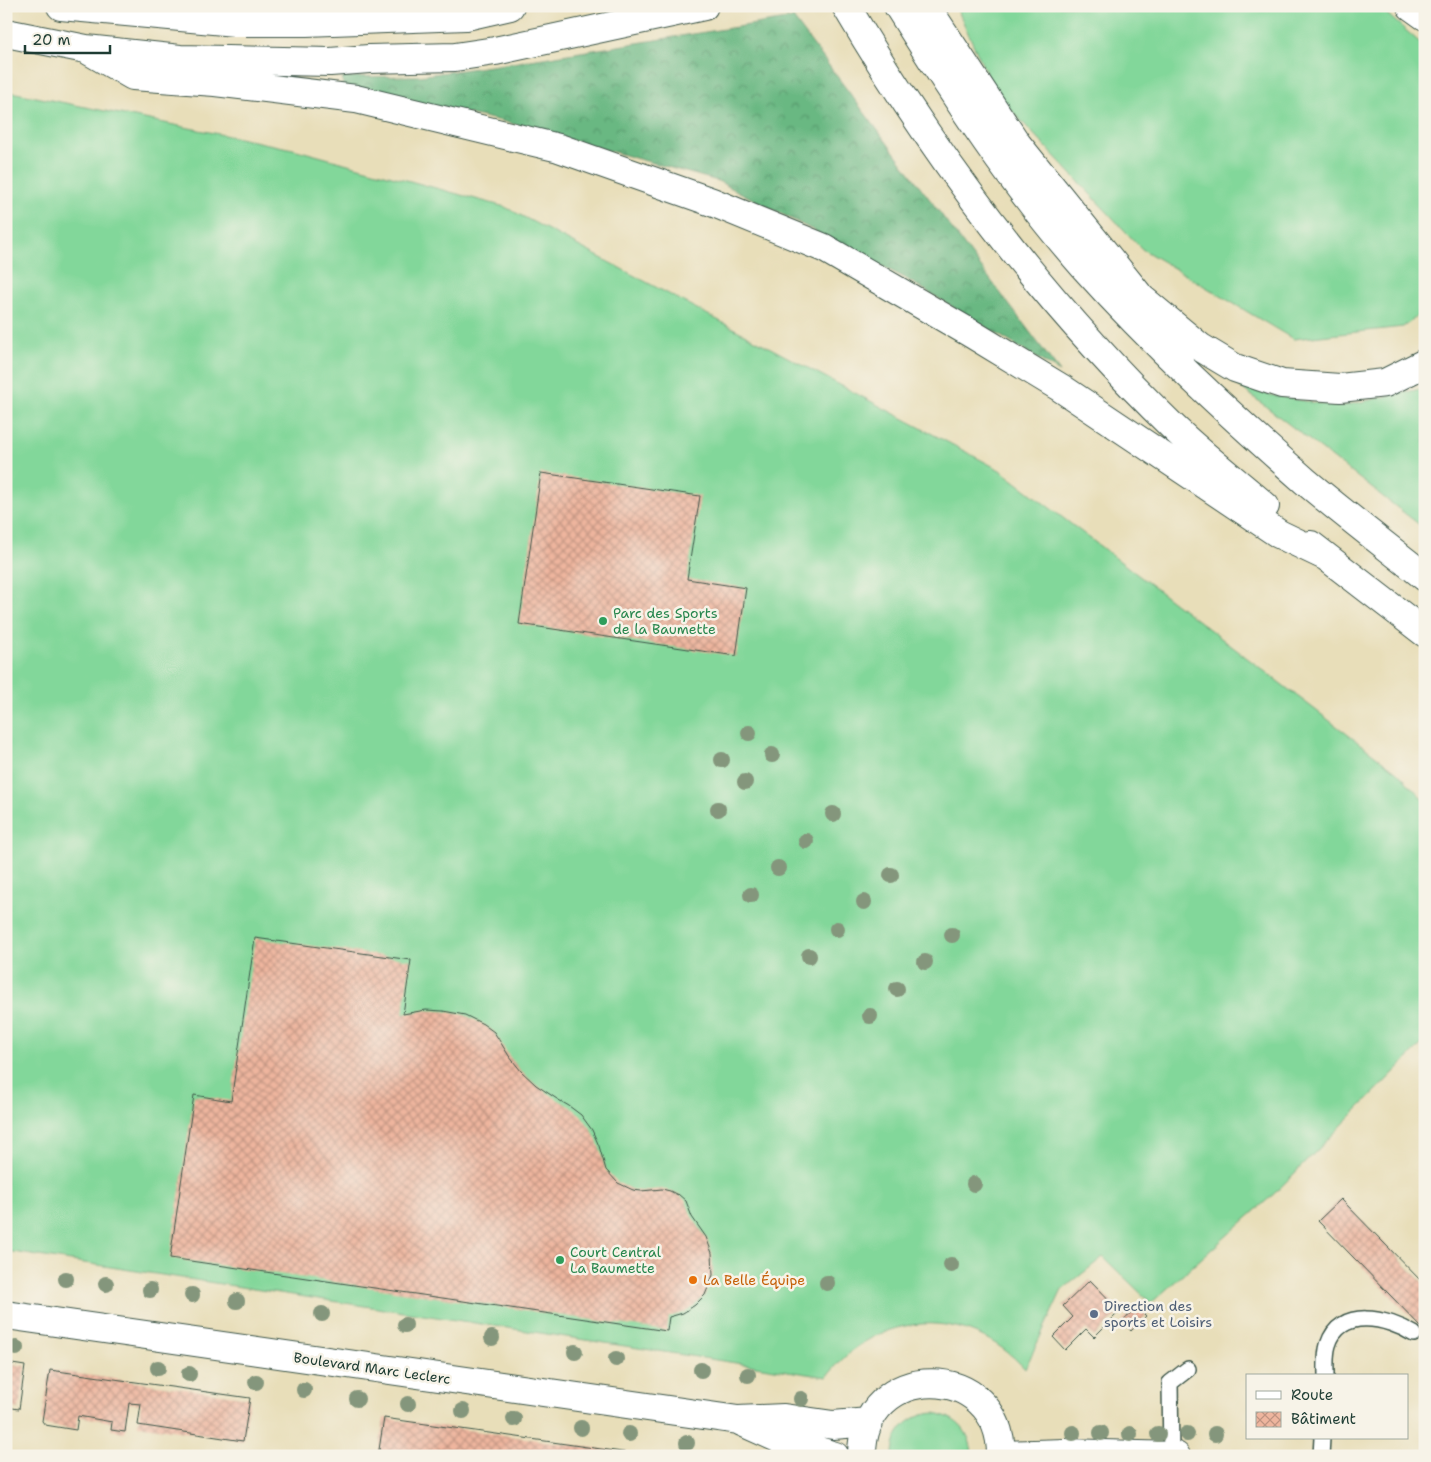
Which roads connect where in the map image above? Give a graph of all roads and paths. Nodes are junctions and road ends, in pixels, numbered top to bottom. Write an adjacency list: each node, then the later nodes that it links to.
1 (61, 6): 2 (main road)
2 (510, 6)
3 (704, 6): 11 (main road)
4 (846, 6): 13 (main road)
5 (898, 6): 10 (main road)
6 (926, 6): 10 (main road)
7 (1411, 6): 8 (main road)
8 (1425, 16)
9 (6, 33): 11 (main road)
10 (929, 34): 12 (main road); 14 (main road)
11 (86, 49): 13 (main road)
12 (1425, 363)
13 (1325, 556): 15 (main road)
14 (1425, 577)
15 (1425, 633)
16 (6, 1315): 20 (main road, Boulevard Marc Leclerc)
17 (1414, 1334): 19 (lane)
18 (1188, 1369): 26 (lane)
19 (1326, 1374)
20 (738, 1420): 21 (main road, Boulevard Marc Leclerc); 23 (main road, Boulevard Marc Leclerc)
21 (869, 1422): 24 (main road); 25 (main road)
22 (1322, 1440): 28 (lane)
23 (835, 1456)
24 (862, 1456)
25 (1001, 1456): 26 (main road)
26 (1171, 1456): 27 (main road)
27 (1176, 1456)
28 (1321, 1456)

